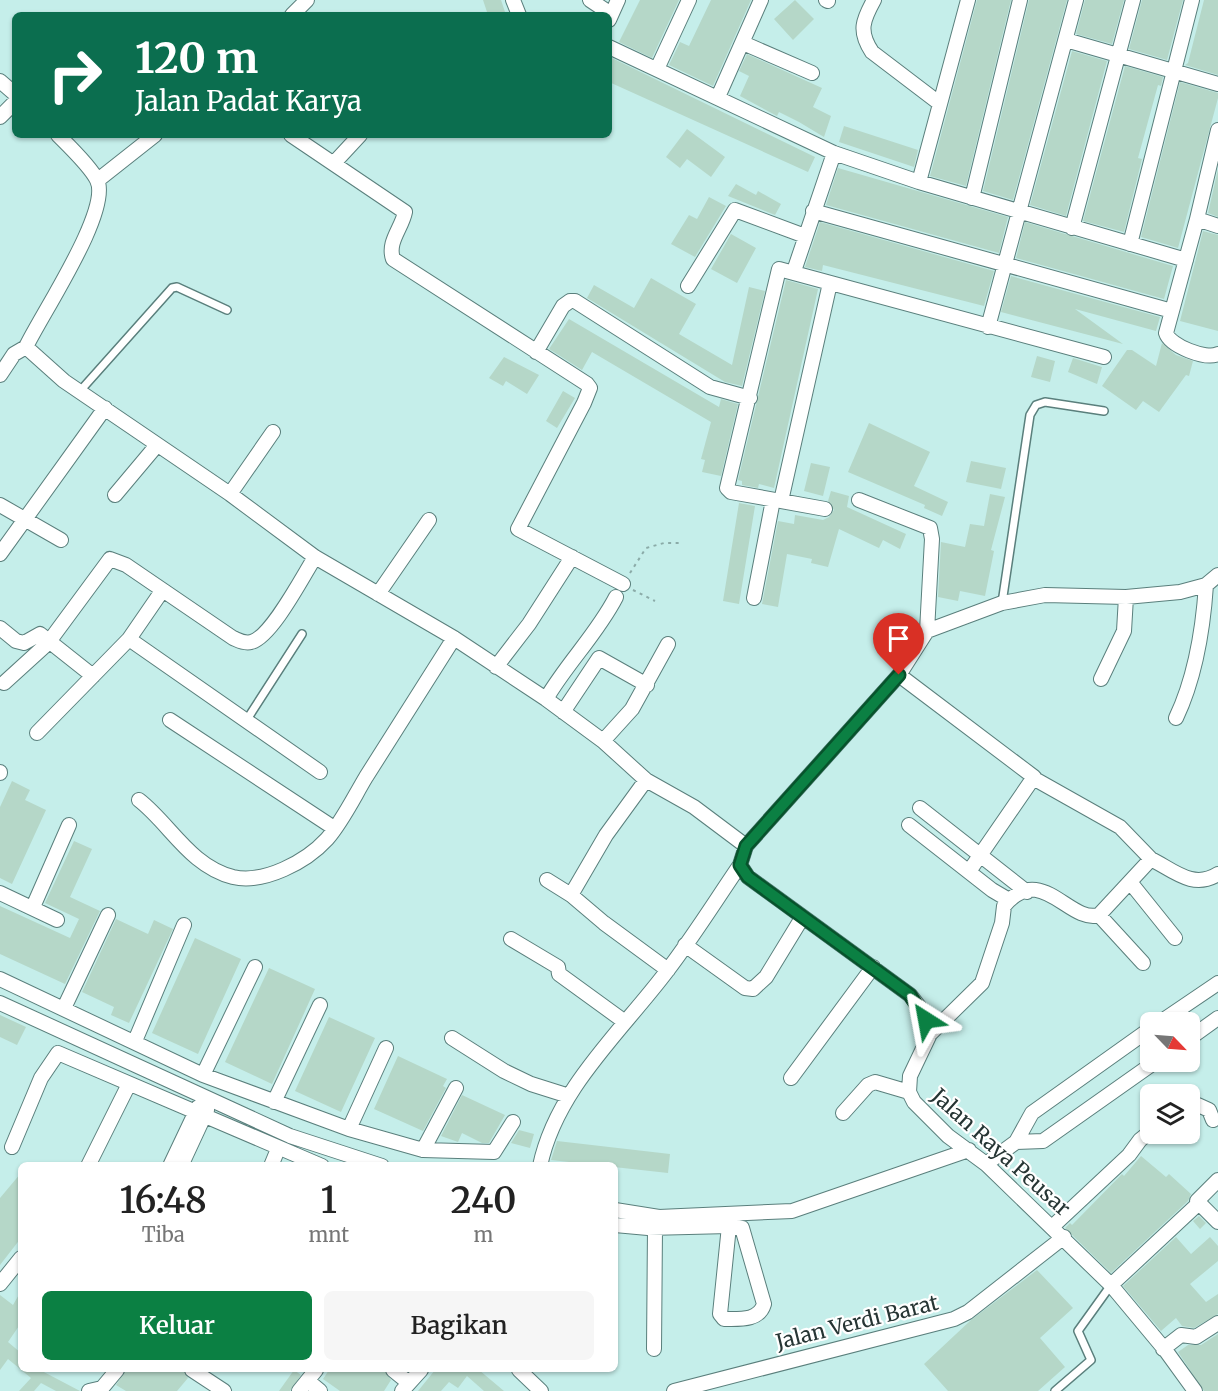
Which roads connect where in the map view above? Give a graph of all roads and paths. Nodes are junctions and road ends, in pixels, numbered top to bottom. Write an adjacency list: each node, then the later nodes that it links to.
1 (307, 0): 11 (street)
2 (590, 0): 12 (street)
3 (689, 0): 17 (street)
4 (761, 0): 14 (street)
5 (874, 0): 24 (street)
6 (968, 0): 24 (street)
7 (1020, 0): 37 (street)
8 (1076, 0): 13 (street)
9 (1133, 0): 16 (street)
10 (1192, 0): 18 (street)
11 (295, 12)
12 (604, 12)
13 (1066, 40): 16 (street); 39 (street)
14 (743, 43): 19 (street); 23 (street)
15 (612, 48): 17 (street)
16 (1120, 54): 18 (street); 42 (street)
17 (657, 69): 23 (street)
18 (1173, 70): 21 (street); 44 (street)
19 (812, 74)
20 (0, 81): 22 (street)
21 (1218, 84)
22 (12, 91)
23 (718, 97): 33 (street)
24 (939, 104): 36 (street)
25 (12, 105): 26 (street)
26 (0, 117)
27 (1218, 130): 32 (street)
28 (61, 138): 35 (street)
29 (151, 138): 35 (street)
30 (296, 138): 34 (street)
31 (357, 138): 34 (street)
32 (1216, 150): 40 (street)
33 (834, 153): 36 (street); 38 (street)
34 (334, 163): 54 (street)
35 (98, 180): 53 (street)
36 (919, 182): 37 (street)
37 (972, 198): 39 (street)
38 (813, 211): 43 (street); 46 (street)
39 (1020, 213): 42 (street); 46 (street)
40 (1197, 219): 41 (street); 45 (street)
41 (1218, 226)
42 (1072, 228): 44 (street)
43 (805, 236): 47 (street); 49 (street)
44 (1130, 244): 45 (street)
45 (1186, 260): 51 (street)
46 (1004, 265): 51 (street); 52 (street)
47 (794, 271): 48 (street); 59 (street)
48 (830, 283): 52 (street); 67 (street)
49 (688, 286)
50 (227, 310): 58 (lane)
51 (1172, 311): 55 (street)
52 (988, 327): 56 (street)
53 (26, 347): 57 (street); 58 (street)
54 (536, 352): 59 (street); 76 (street)
55 (1218, 354)
56 (1104, 357)
57 (0, 375)
58 (80, 392): 60 (street)
59 (750, 398): 67 (street)
60 (105, 408): 63 (street); 70 (street)
61 (1104, 411): 85 (lane)
62 (273, 432): 64 (street)
63 (158, 445): 64 (street); 65 (street)
64 (230, 494): 75 (street)
65 (115, 495)
66 (859, 500): 87 (street)
67 (777, 501): 69 (street); 83 (street)
68 (0, 505): 70 (street)
69 (825, 508)
70 (27, 518): 72 (street); 74 (street)
71 (429, 520): 81 (street)
72 (60, 540)
73 (679, 543): 80 (path)
74 (0, 554)
75 (315, 557): 79 (street); 81 (street)
76 (572, 557): 80 (street); 93 (street)
77 (1218, 575): 78 (street)
78 (1206, 585): 82 (street); 101 (street)
79 (162, 591): 90 (street); 91 (street)
80 (620, 591): 84 (path); 99 (street)
81 (378, 594): 89 (street)
82 (1126, 597): 85 (street); 96 (street)
83 (754, 598)
84 (655, 601)
85 (1002, 603): 87 (street)
86 (0, 628): 91 (street)
87 (927, 631): 94 (street)
88 (302, 634): 103 (lane)
89 (454, 638): 93 (street); 114 (street)
90 (129, 639): 95 (street); 103 (street)
91 (48, 643): 95 (street); 97 (street)
92 (668, 644): 98 (street)
93 (496, 667): 99 (street)
94 (899, 675): 107 (street); 116 (street)
95 (93, 676): 104 (street)
96 (1101, 679)
97 (4, 683)
98 (647, 685): 100 (street); 105 (street)
99 (546, 699): 100 (street)
100 (563, 712): 105 (street)
101 (1176, 718)
102 (170, 720): 114 (street)
103 (246, 721): 106 (street)
104 (37, 733)
105 (603, 741): 108 (street)
106 (320, 772)
107 (1033, 778): 117 (street); 118 (street)
108 (646, 780): 116 (street); 126 (street)
109 (138, 800): 114 (street)
110 (920, 808): 111 (street)
111 (933, 817): 115 (street); 117 (street)
112 (69, 825): 128 (street)
113 (909, 825): 115 (street)
114 (334, 828)
115 (921, 834): 120 (street)
116 (746, 846): 119 (street)
117 (983, 855): 120 (street); 124 (street)
118 (1151, 859): 121 (street); 123 (street)
119 (740, 865): 131 (street); 136 (street)
120 (970, 870): 127 (street)
121 (1218, 874)
122 (547, 880): 126 (street)
123 (1131, 882): 130 (street); 134 (street)
124 (1027, 892): 127 (street); 130 (street)
125 (0, 893): 128 (street)
126 (572, 895): 140 (street)
127 (1009, 900): 150 (street)
128 (33, 907): 132 (street)
129 (108, 915): 145 (street)
130 (1099, 915): 137 (street)
131 (802, 918): 136 (street); 139 (street)
132 (57, 920)
133 (184, 925): 153 (street)
134 (1175, 938)
135 (511, 939): 148 (street)
136 (685, 945): 140 (street)
137 (1143, 963)
138 (255, 967): 156 (street)
139 (873, 967): 150 (street); 157 (street)
140 (668, 970): 148 (street)
141 (0, 979): 145 (street)
142 (1218, 983): 146 (street)
143 (0, 1003): 163 (street)
144 (320, 1005): 164 (street)
145 (64, 1008): 153 (street)
146 (1175, 1012)
147 (1218, 1018): 149 (street)
148 (625, 1022): 162 (street)
149 (1200, 1031)
150 (930, 1034): 161 (street, Jalan Raya Peusar)
151 (1140, 1036): 172 (street)
152 (452, 1038): 162 (street)
153 (135, 1041): 156 (street)
154 (386, 1048): 170 (street)
155 (1141, 1072): 172 (street)
156 (203, 1075): 158 (street)
157 (791, 1078)
158 (221, 1082): 163 (street); 164 (street)
159 (129, 1084): 167 (street); 173 (street); 177 (street)
160 (456, 1088): 175 (street)
161 (909, 1092): 166 (street); 176 (street, Jalan Raya Peusar)
162 (568, 1096): 183 (street)
163 (207, 1099): 167 (street); 182 (street)
164 (274, 1102): 170 (street)
165 (1200, 1106): 168 (street)
166 (843, 1113)
167 (200, 1115): 174 (street); 178 (street); 179 (street)
168 (1213, 1120)
169 (513, 1122): 175 (street)
170 (349, 1129): 175 (street)
171 (1140, 1140): 191 (street)
172 (1016, 1142): 184 (street)
173 (12, 1147)
174 (278, 1149): 180 (street); 181 (street)
175 (423, 1150)
176 (969, 1150): 184 (street, Jalan Raya Peusar); 187 (street)
177 (90, 1162)
178 (172, 1162)
179 (182, 1162)
180 (273, 1162)
181 (312, 1162)
182 (370, 1162)
183 (541, 1162)
184 (986, 1164): 191 (street, Jalan Raya Peusar)
185 (1218, 1180): 186 (street)
186 (1199, 1203): 188 (street); 196 (street)
187 (618, 1210)
188 (1218, 1222)
189 (618, 1225): 192 (street)
190 (729, 1226): 190 (street); 192 (street)
191 (1052, 1227): 193 (street, Jalan Raya Peusar)
192 (655, 1228): 198 (street)
193 (1064, 1238): 196 (street, Jalan Raya Peusar); 207 (street, Jalan Verdi Barat)
194 (18, 1262): 195 (street)
195 (0, 1284)
196 (1111, 1286): 199 (street, Jalan Raya Peusar); 213 (lane)
197 (1218, 1323): 199 (street)
198 (654, 1349)
199 (1163, 1349): 214 (street, Jalan Raya Peusar)
200 (115, 1372): 208 (street)
201 (195, 1372): 209 (street)
202 (395, 1372): 206 (street)
203 (419, 1372): 206 (street)
204 (521, 1372): 211 (street)
205 (308, 1380): 210 (street)
206 (406, 1387)
207 (689, 1388): 212 (street, Jalan Verdi Barat)
208 (89, 1391)
209 (224, 1391)
210 (320, 1391)
211 (541, 1391)
212 (674, 1391)
213 (1055, 1391)
214 (1195, 1391)

